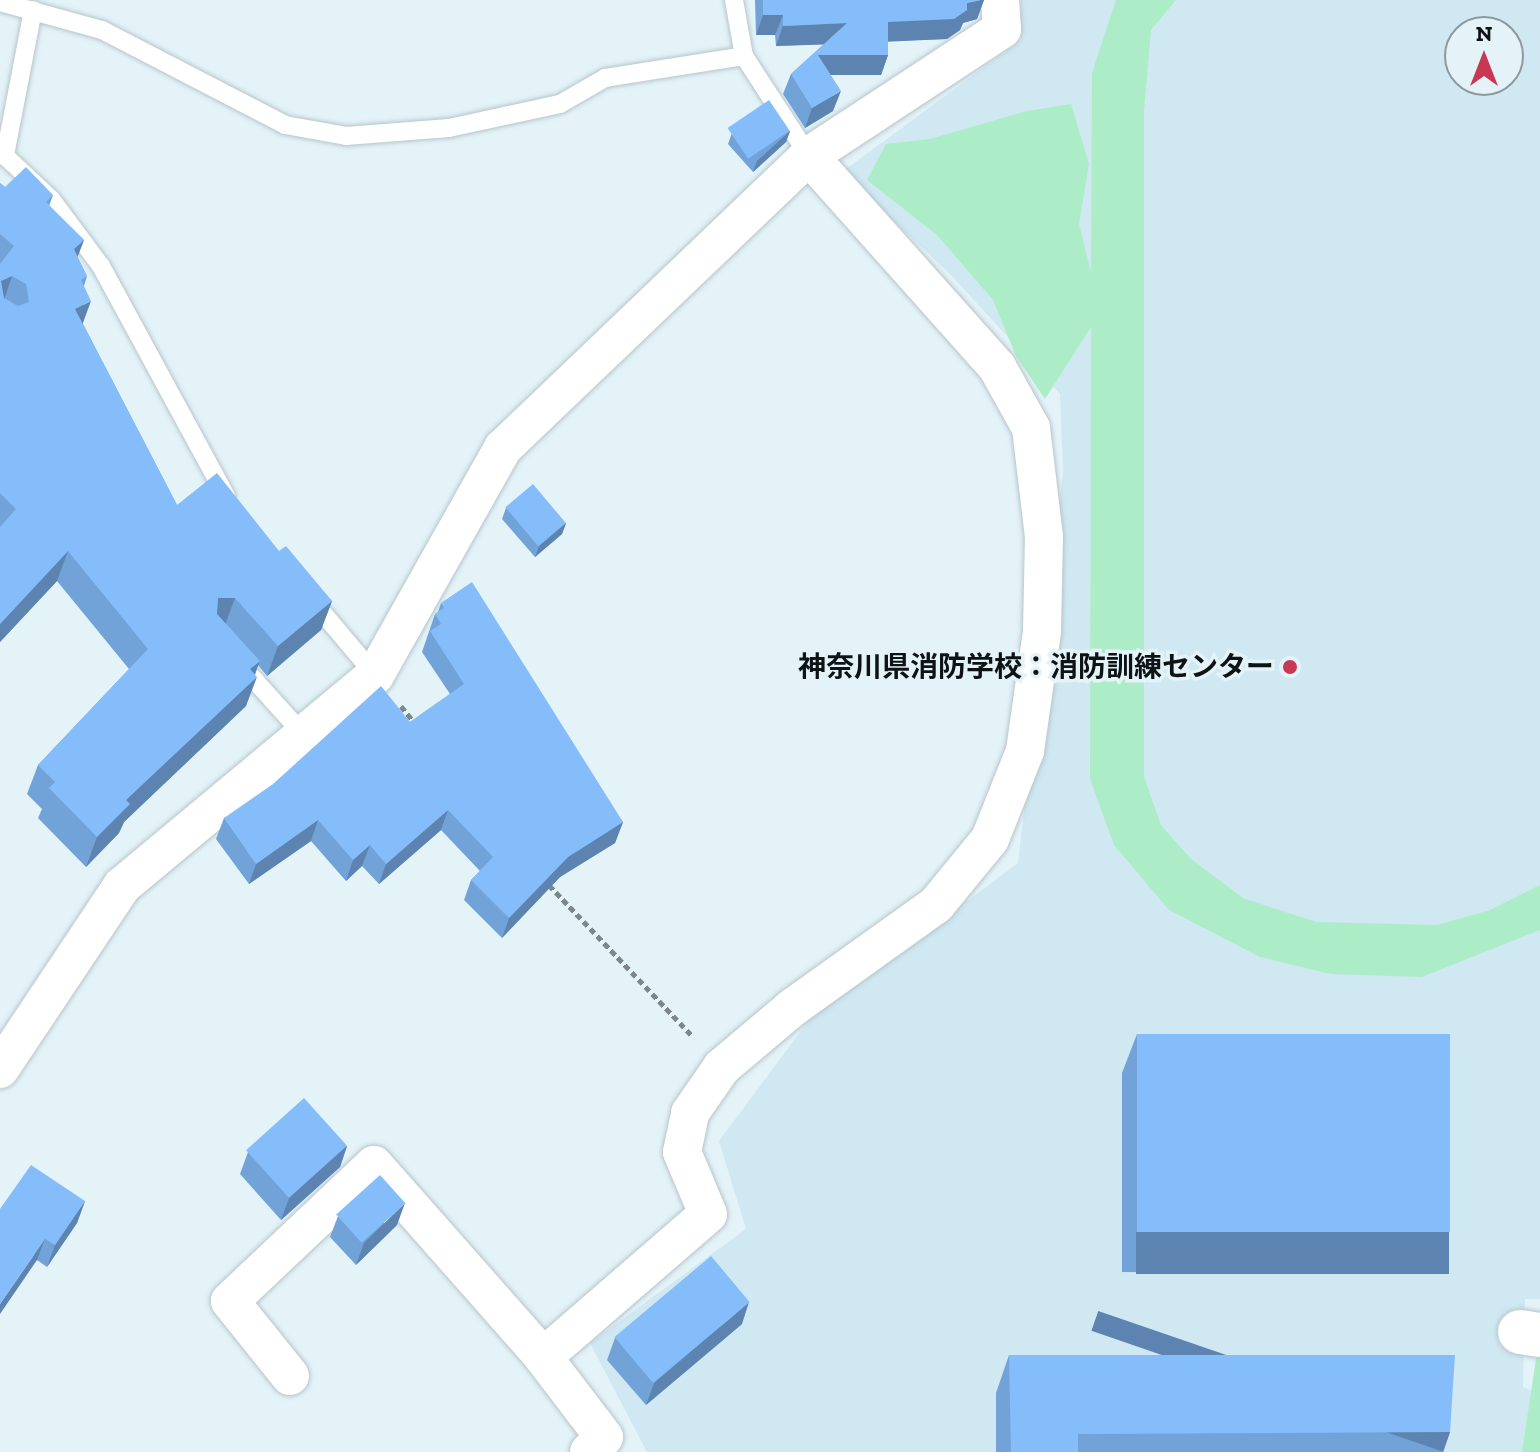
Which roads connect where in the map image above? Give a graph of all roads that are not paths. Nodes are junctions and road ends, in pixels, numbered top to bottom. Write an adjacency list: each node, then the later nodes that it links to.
1 (734, 0): 5 (lane)
2 (1000, 0): 6 (street)
3 (0, 2): 4 (lane)
4 (33, 10): 5 (lane); 7 (lane)
5 (744, 56): 6 (lane)
6 (809, 156): 10 (street); 13 (street)
7 (235, 507)
8 (295, 579): 10 (lane)
9 (225, 647): 11 (lane)
10 (375, 675): 11 (street)
11 (302, 733): 12 (street)
12 (0, 1069)
13 (543, 1357): 14 (street); 15 (street)
14 (290, 1376)
15 (589, 1452)

